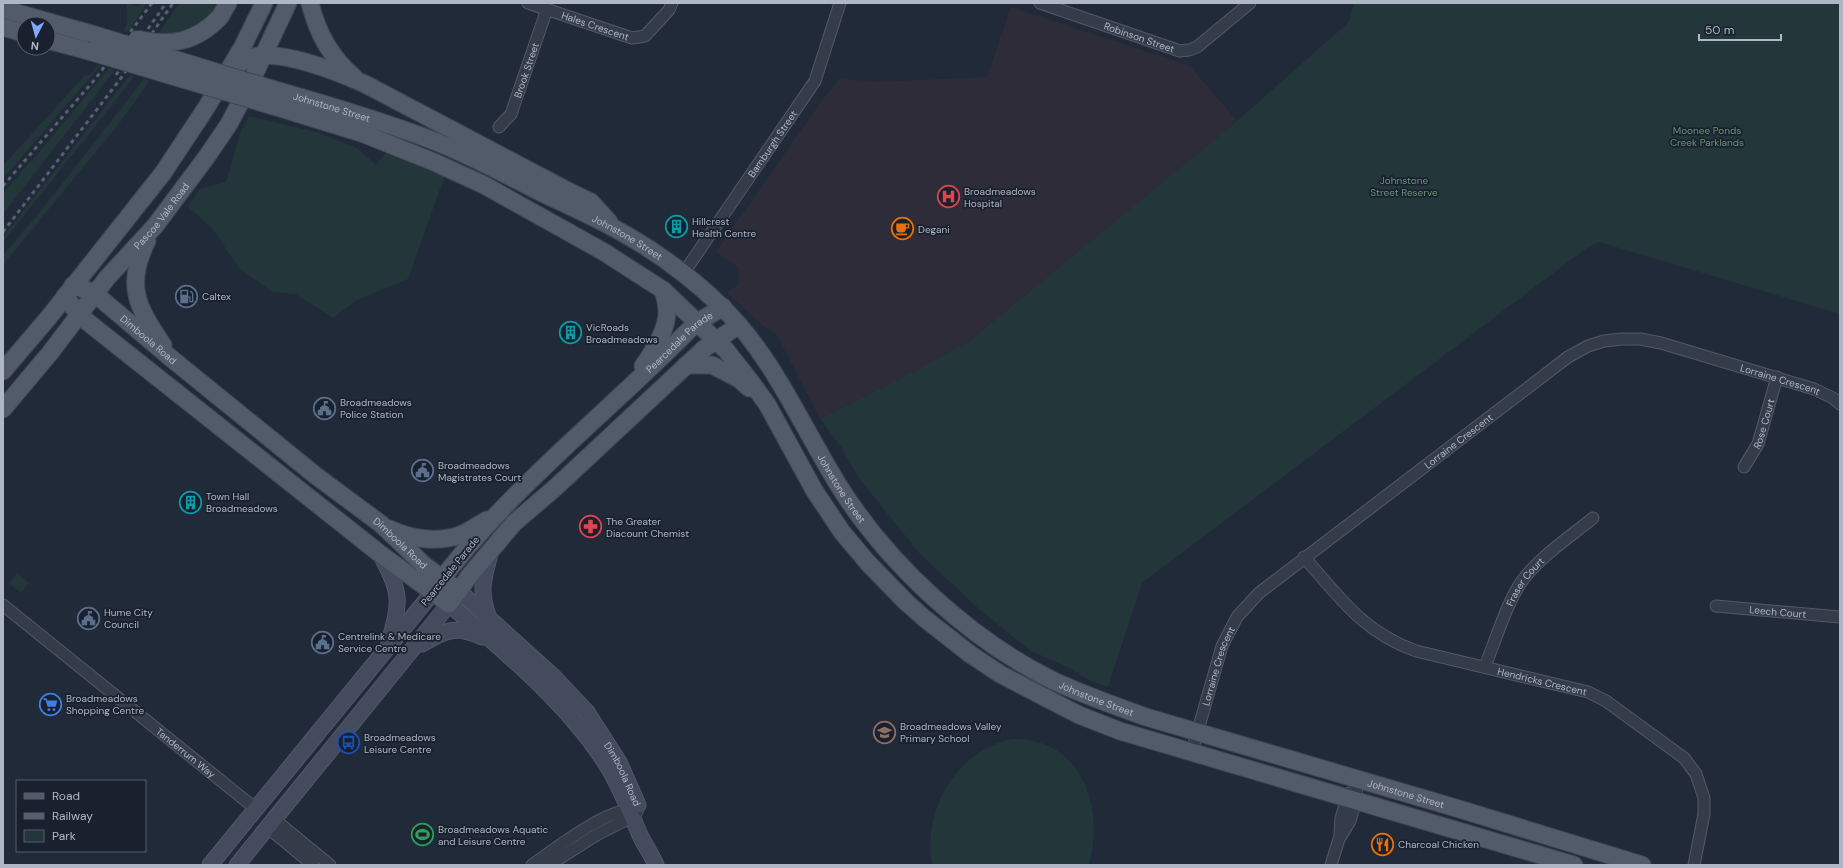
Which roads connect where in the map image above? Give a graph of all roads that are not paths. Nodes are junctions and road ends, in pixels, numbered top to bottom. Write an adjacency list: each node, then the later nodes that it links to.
1 (264, 3): 17 (main road)
2 (288, 3): 16 (main road, Pascoe Vale Road)
3 (310, 3): 18 (main road)
4 (528, 3): 11 (street, Hales Crescent)
5 (672, 3): 11 (street, Hales Crescent)
6 (840, 3): 24 (street, Bamburgh Street)
7 (1040, 3): 8 (street, Robinson Street)
8 (1250, 3)
9 (3, 9): 14 (main road, Johnstone Street)
10 (224, 10): 14 (main road, bridge)
11 (547, 10): 19 (street, Brook Street)
12 (3, 27): 13 (main road)
13 (16, 31)
14 (96, 35): 20 (main road, Johnstone Street, bridge)
15 (56, 42): 23 (main road, Johnstone Street, bridge)
16 (265, 54): 17 (main road); 18 (main road); 21 (main road, Pascoe Vale Road)
17 (221, 81): 25 (main road)
18 (365, 84): 22 (main road)
19 (499, 127)
20 (540, 191): 22 (main road, Johnstone Street); 23 (main road)
21 (155, 226): 27 (main road, Pascoe Vale Road); 33 (main road)
22 (630, 236): 24 (main road, Johnstone Street)
23 (604, 252): 26 (main road, Johnstone Street)
24 (683, 274): 28 (main road, Johnstone Street)
25 (69, 290): 27 (main road, Dimboola Road); 29 (main road, Dimboola Road); 35 (main road)
26 (663, 290): 30 (main road, Johnstone Street); 37 (main road)
27 (94, 293): 29 (main road, Pascoe Vale Road); 33 (main road, Dimboola Road)
28 (723, 307): 30 (main road, Pearcedale Parade); 31 (main road, Johnstone Street)
29 (79, 315): 40 (main road, Pascoe Vale Road); 48 (main road, Dimboola Road)
30 (698, 322): 32 (main road, Johnstone Street); 37 (main road, Pearcedale Parade)
31 (739, 325): 32 (main road, Pearcedale Parade); 60 (main road, Johnstone Street)
32 (716, 339): 34 (main road, Pearcedale Parade); 38 (main road, Johnstone Street)
33 (172, 359): 46 (main road, Dimboola Road)
34 (686, 365): 38 (main road); 42 (main road, Pearcedale Parade)
35 (3, 371)
36 (1777, 377): 39 (street, Lorraine Crescent); 43 (street, Rose Court); 49 (street, Lorraine Crescent)
37 (626, 391): 41 (main road, Pearcedale Parade)
38 (767, 404): 61 (main road, Johnstone Street)
39 (1840, 404)
40 (3, 408)
41 (567, 446): 42 (main road); 44 (main road, Pearcedale Parade)
42 (582, 461): 47 (main road, Pearcedale Parade)
43 (1744, 466)
44 (497, 514): 46 (main road); 50 (main road, Pearcedale Parade)
45 (1593, 518): 59 (street, Fraser Court)
46 (381, 524): 50 (main road, Dimboola Road)
47 (491, 549): 51 (main road, Pearcedale Parade); 55 (street)
48 (379, 553): 50 (main road, Dimboola Road); 57 (street)
49 (1304, 557): 59 (street, Hendricks Crescent); 64 (street, Lorraine Crescent)
50 (437, 586): 51 (main road, Dimboola Road); 57 (street, Pearcedale Parade)
51 (454, 598): 55 (street, Dimboola Road); 56 (street, Dimboola Road); 58 (street, Pearcedale Parade)
52 (3, 606): 68 (street, Tanderrum Way)
53 (1716, 606): 54 (street, Leech Court)
54 (1840, 617)
55 (489, 619): 62 (street, Dimboola Road)
56 (494, 642): 58 (street); 63 (street, Dimboola Road)
57 (386, 649): 68 (street, Pearcedale Parade)
58 (414, 649): 70 (street, Pearcedale Parade)
59 (1485, 666): 81 (street, Hendricks Crescent)
60 (1040, 674): 61 (main road); 64 (main road, Johnstone Street)
61 (1031, 692): 65 (main road, Johnstone Street)
62 (572, 696): 63 (street); 69 (street, Dimboola Road)
63 (561, 707): 69 (street, Dimboola Road)
64 (1197, 732): 65 (street, Lorraine Crescent); 66 (main road, Johnstone Street)
65 (1192, 751): 67 (main road, Johnstone Street)
66 (1357, 779): 67 (street); 80 (main road, Johnstone Street)
67 (1351, 799): 78 (street); 79 (main road, Johnstone Street)
68 (256, 809): 70 (street, Tanderrum Way); 72 (street, Pearcedale Parade)
69 (634, 812): 71 (street, Dimboola Road); 76 (street); 77 (street)
70 (271, 823): 73 (street, Pearcedale Parade); 74 (street, Tanderrum Way); 75 (street, Tanderrum Way)
71 (655, 863)
72 (210, 865)
73 (237, 865)
74 (313, 865)
75 (330, 865)
76 (532, 865)
77 (550, 865)
78 (1331, 865)
79 (1574, 865)
80 (1642, 865)
81 (1694, 865)

